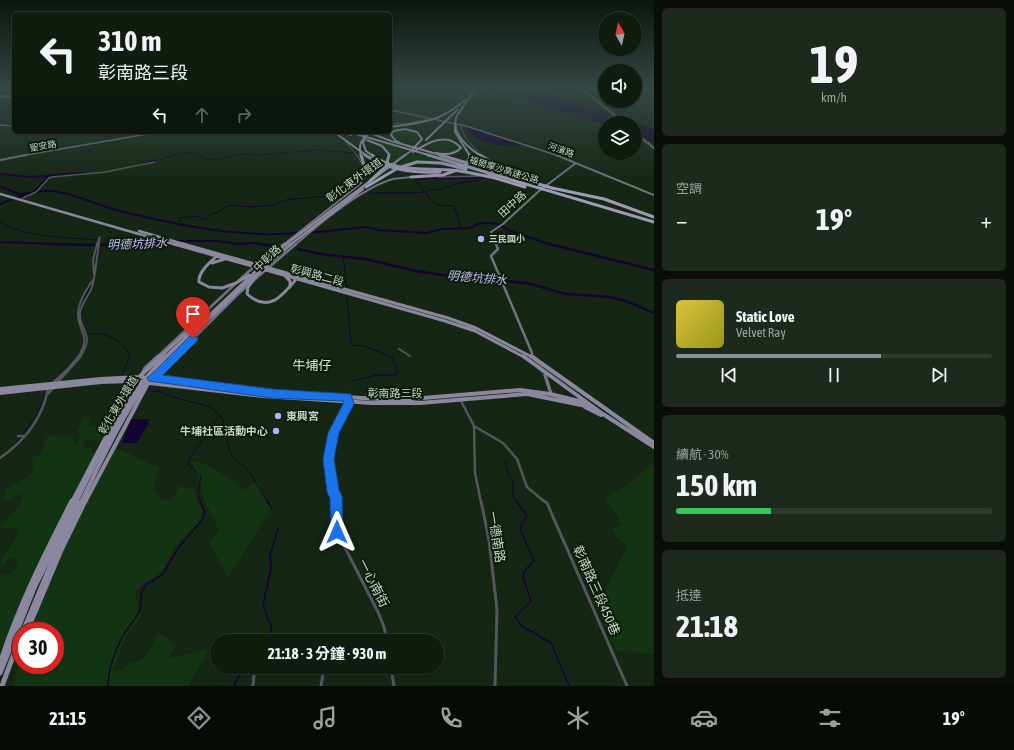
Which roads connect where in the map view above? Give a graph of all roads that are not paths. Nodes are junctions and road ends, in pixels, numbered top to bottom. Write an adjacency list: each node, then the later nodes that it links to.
1 (426, 119): 9 (street)
2 (432, 119): 8 (highway, bridge)
3 (436, 119): 6 (street, 河濱路)
4 (452, 119): 24 (highway, bridge)
5 (456, 119): 6 (highway, bridge)
6 (457, 124): 25 (highway, bridge); 28 (street, 河濱路); 30 (street); 34 (highway, bridge)
7 (0, 125): 10 (street)
8 (392, 125)
9 (392, 125)
10 (12, 126)
11 (392, 133): 24 (highway, bridge)
12 (148, 134): 26 (street, 聖安路)
13 (336, 134): 29 (street)
14 (337, 134): 25 (highway, bridge)
15 (348, 134): 32 (highway, bridge)
16 (356, 134): 40 (highway, 福爾摩沙高速公路, bridge)
17 (362, 134): 40 (highway, 福爾摩沙高速公路, bridge)
18 (367, 134): 29 (highway)
19 (368, 134): 31 (highway, bridge)
20 (376, 134): 22 (highway, bridge)
21 (392, 134): 22 (highway, bridge)
22 (407, 145): 23 (highway, bridge)
23 (426, 151): 24 (highway, bridge); 34 (highway, bridge)
24 (412, 152): 32 (main road, 彰化東外環道); 33 (main road, 彰化東外環道)
25 (470, 153): 30 (highway)
26 (0, 160)
27 (155, 162): 38 (street)
28 (576, 163): 36 (street, 河濱路); 59 (street, 田中路)
29 (366, 172): 46 (street, 中彰路)
30 (411, 177): 47 (street, 中彰路, bridge)
31 (498, 179): 33 (highway, bridge); 40 (highway, bridge)
32 (370, 181): 33 (main road, 彰化東外環道)
33 (364, 188): 43 (main road, 彰化東外環道, bridge); 48 (main road, 彰化東外環道, bridge)
34 (552, 188): 39 (highway)
35 (0, 192): 37 (main road, 彰興路二段); 37 (main road, 彰興路二段)
36 (654, 196)
37 (19, 198): 38 (main road, 彰興路二段); 42 (main road, 彰興路二段)
38 (23, 198): 42 (main road, 彰興路二段)
39 (654, 217)
40 (654, 222)
41 (98, 243): 51 (street)
42 (218, 255): 44 (main road, 彰興路二段); 45 (main road); 46 (main road, 彰興路二段)
43 (271, 257): 45 (main road, bridge); 53 (main road, 彰化東外環道, bridge)
44 (226, 259): 45 (main road); 46 (main road, 彰興路二段)
45 (210, 264)
46 (256, 266): 47 (main road, 彰興路二段); 54 (street, 中彰路)
47 (268, 269): 49 (main road, 彰興路二段); 50 (main road, 彰興路二段); 55 (street, 中彰路)
48 (260, 271): 52 (main road, bridge); 53 (main road, 彰化東外環道, bridge)
49 (284, 275): 50 (main road, 彰興路二段); 52 (main road)
50 (298, 277): 52 (main road); 59 (main road, 彰興路二段); 68 (main road, 彰興路二段)
51 (93, 280): 66 (street); 67 (street)
52 (290, 288)
53 (220, 307): 62 (main road, 彰化東外環道, bridge); 63 (main road, 彰化東外環道, bridge); 87 (main road, 彰化東外環道, bridge)
54 (211, 308): 55 (street); 56 (street, 中彰路)
55 (220, 313): 57 (street, 中彰路)
56 (202, 316): 57 (street); 62 (street, 中彰路)
57 (212, 320): 63 (street, 中彰路)
58 (399, 349): 60 (street)
59 (532, 353): 77 (main road, 彰興路二段)
60 (410, 356)
61 (544, 375): 73 (street)
62 (140, 377): 63 (main road, 彰南路三段); 64 (main road, 彰化東外環道); 66 (main road, 彰南路三段)
63 (152, 378): 65 (main road, 彰化東外環道); 76 (main road, 彰南路三段)
64 (135, 381): 65 (main road, 彰南路三段); 67 (main road, 彰南路三段); 92 (main road)
65 (148, 382): 76 (main road, 彰南路三段); 88 (main road, 彰化東外環道)
66 (58, 383): 67 (main road, 彰南路三段)
67 (53, 385): 69 (main road); 70 (main road); 72 (street)
68 (565, 386): 75 (main road); 77 (main road, 彰興路二段)
69 (48, 388): 71 (main road); 72 (street)
70 (0, 389)
71 (0, 393)
72 (47, 395): 83 (street)
73 (551, 396): 74 (main road, 彰南路三段); 75 (main road, 彰南路三段); 78 (main road, 彰南路三段)
74 (458, 397): 76 (main road, 彰南路三段); 81 (street, 一德南路)
75 (564, 397): 77 (main road, 彰南路三段)
76 (348, 399): 89 (street, 一心南街)
77 (590, 402): 79 (main road); 84 (main road, 彰南路三段)
78 (578, 405): 79 (main road, 彰南路三段); 80 (main road)
79 (592, 407): 80 (main road, 彰南路三段)
80 (616, 423): 85 (main road, 彰南路三段)
81 (474, 426): 102 (street, 一德南路); 103 (street, 彰南路三段450巷)
82 (18, 436): 83 (street)
83 (24, 436): 86 (street)
84 (654, 442)
85 (654, 447)
86 (0, 458)
87 (26, 622)
88 (27, 622)
89 (386, 634)
90 (12, 650): 94 (main road, 彰化東外環道)
91 (12, 659): 98 (main road)
92 (0, 664)
93 (12, 664): 98 (main road)
94 (0, 672)
95 (254, 674): 99 (street)
96 (323, 674): 100 (street)
97 (392, 674): 101 (street)
98 (2, 686)
99 (253, 686)
100 (321, 686)
101 (394, 686)
102 (495, 686)
103 (628, 686)

